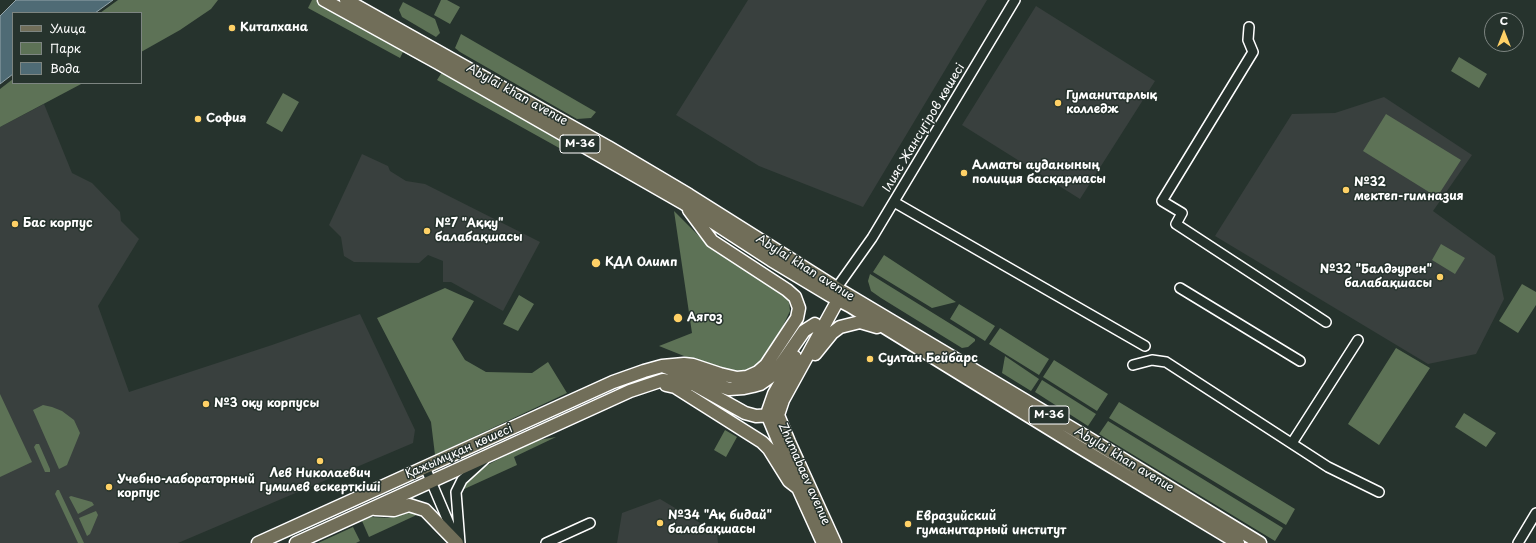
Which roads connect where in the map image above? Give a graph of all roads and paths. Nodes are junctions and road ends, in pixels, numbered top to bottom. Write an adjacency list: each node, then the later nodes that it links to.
1 (324, 0): 6 (main road, Abylai khan avenue / M-36)
2 (346, 0): 8 (main road, Abylai khan avenue / M-36)
3 (1015, 0): 5 (street, Ілияс Жансүгіров көшесі)
4 (1250, 26): 9 (street)
5 (894, 202): 8 (street, Ілияс Жансүгіров көшесі); 13 (street)
6 (683, 203): 8 (main road, Abylai khan avenue / M-36); 16 (main road, Қажымұқан көшесі)
7 (1180, 288): 14 (street)
8 (837, 294): 10 (main road); 12 (main road, Abylai khan avenue / M-36); 17 (main road, Zhumabaev avenue); 37 (main road, Abylai khan avenue / M-36)
9 (1326, 322)
10 (815, 324): 16 (main road); 20 (main road)
11 (1358, 340): 21 (street)
12 (910, 343): 17 (main road); 36 (main road, Abylai khan avenue / M-36)
13 (1145, 346)
14 (1300, 361)
15 (1133, 365): 21 (street)
16 (662, 366): 19 (main road); 23 (main road, Қажымұқан көшесі)
17 (800, 369): 20 (main road, Zhumabaev avenue)
18 (649, 383): 19 (main road, Қажымұқан көшесі); 22 (main road, Қажымұқан көшесі); 25 (main road)
19 (692, 384): 20 (main road)
20 (773, 415): 25 (main road, Zhumabaev avenue); 35 (main road, Zhumabaev avenue)
21 (1292, 443): 26 (street)
22 (487, 457): 24 (main road, Қажымұқан көшесі); 32 (street)
23 (425, 467): 24 (street); 30 (main road, Қажымұқан көшесі)
24 (431, 482): 27 (main road, Қажымұқан көшесі); 32 (street)
25 (798, 488): 34 (main road, Zhumabaev avenue)
26 (1379, 492)
27 (372, 509): 31 (main road, Қажымұқан көшесі); 32 (main road)
28 (1536, 513): 38 (street)
29 (590, 522): 33 (street)
30 (258, 543)
31 (296, 543)
32 (458, 543)
33 (546, 543)
34 (823, 543)
35 (835, 543)
36 (1238, 543)
37 (1260, 543)
38 (1518, 543)

